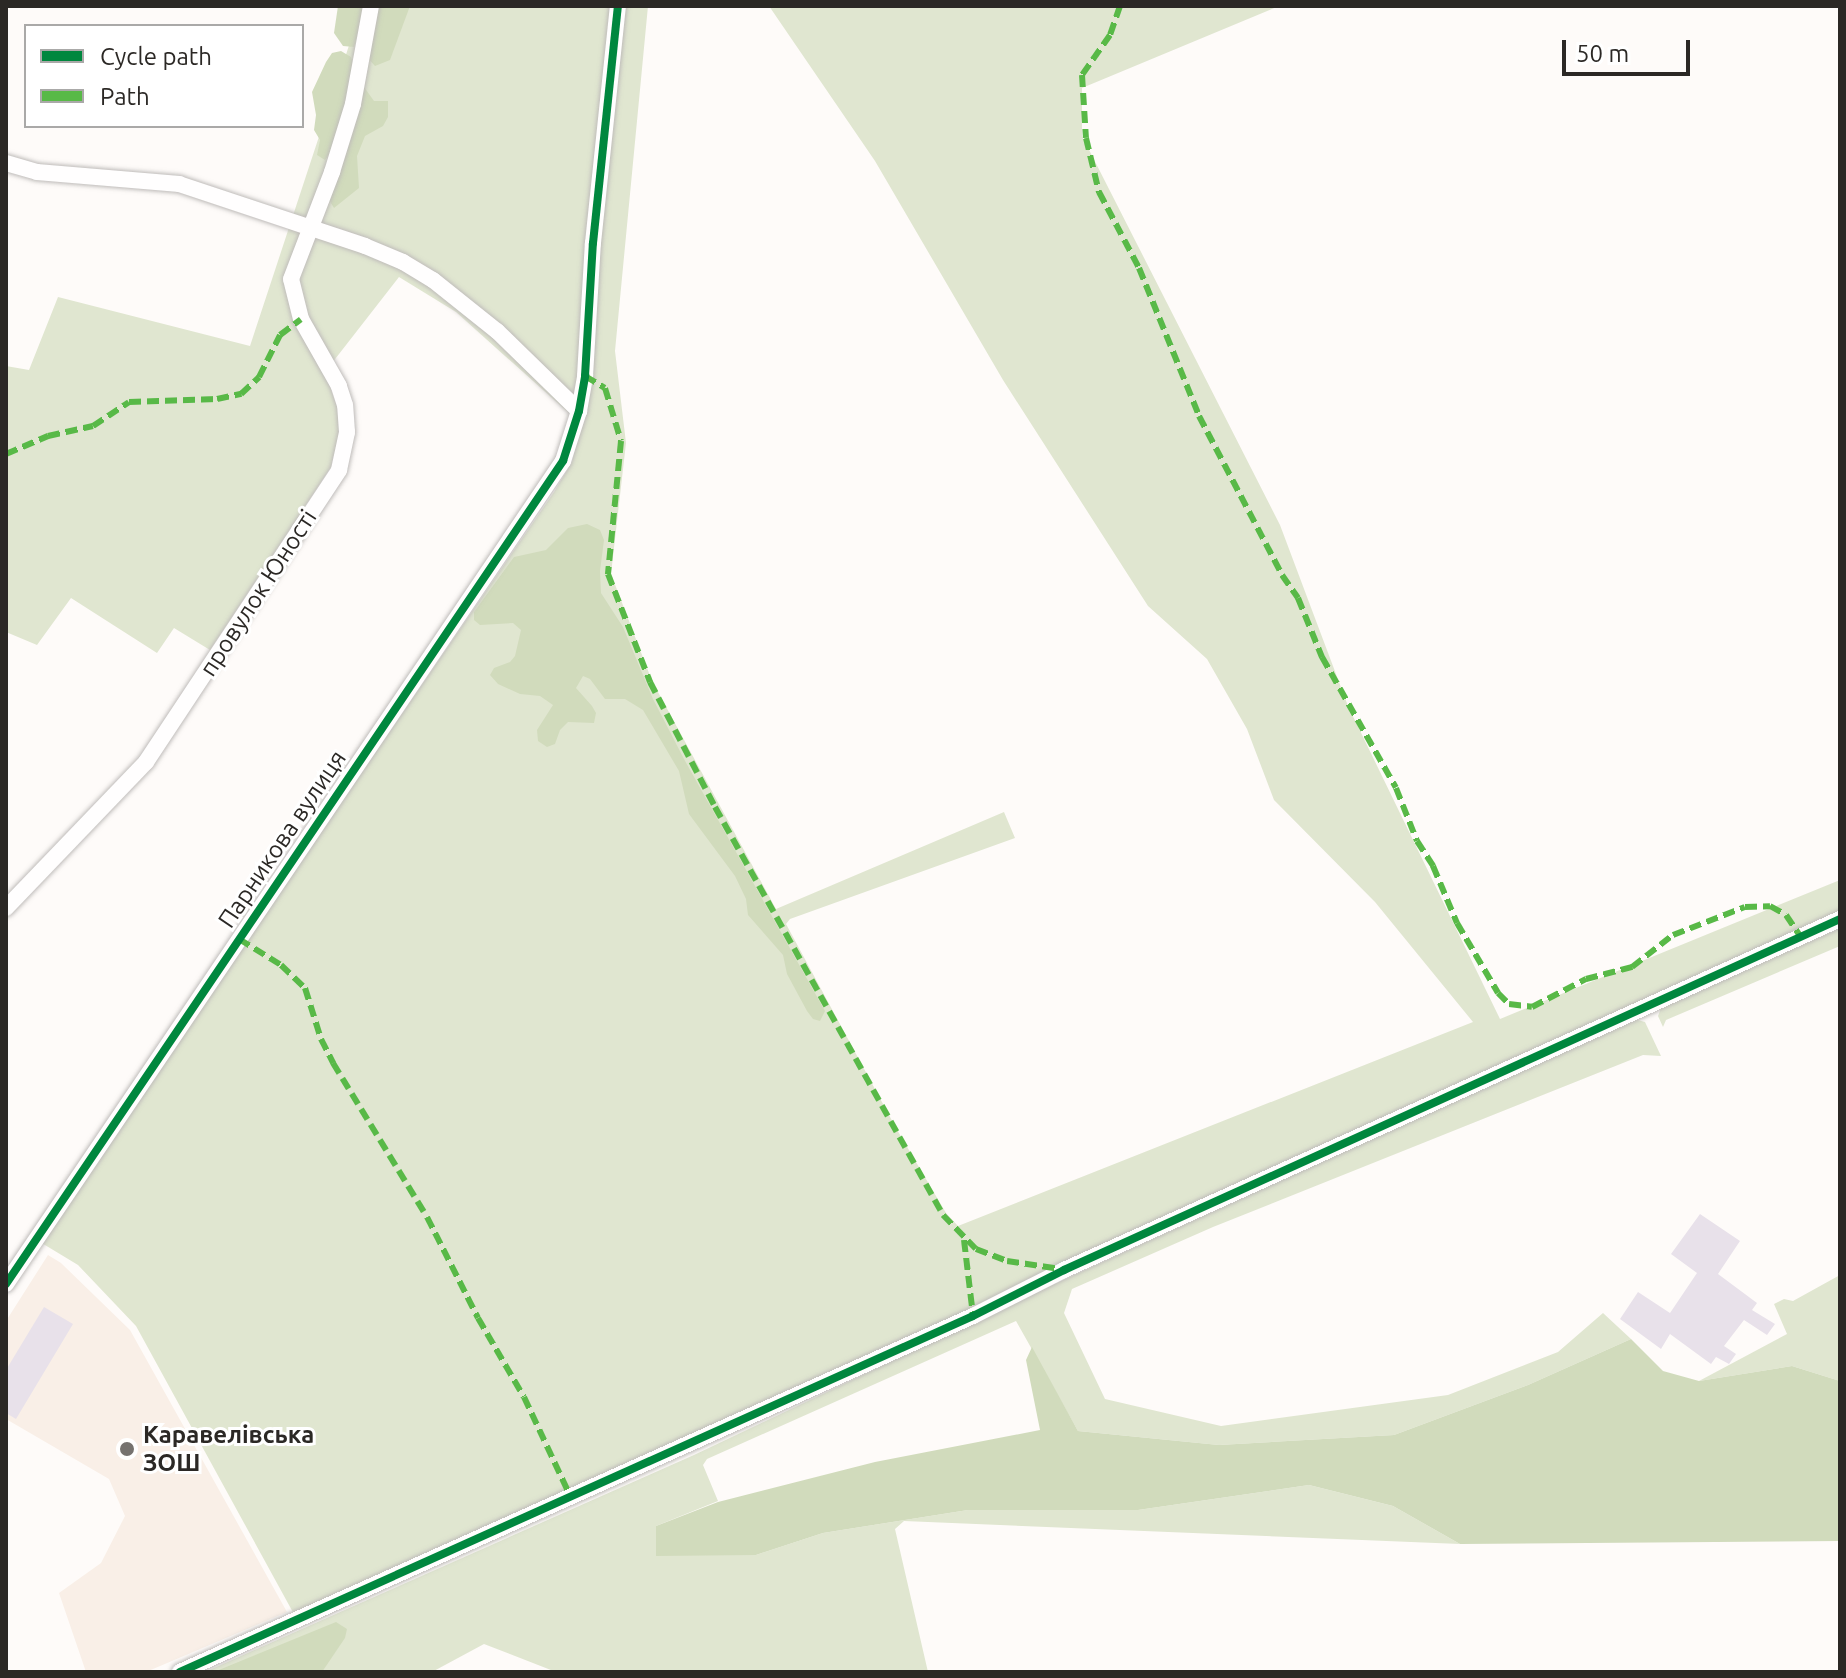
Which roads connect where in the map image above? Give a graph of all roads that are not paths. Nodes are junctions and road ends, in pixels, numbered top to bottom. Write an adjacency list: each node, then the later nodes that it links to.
1 (371, 6): 4 (street, провулок Юності)
2 (618, 6): 5 (street, Парникова вулиця)
3 (6, 163): 4 (street)
4 (310, 228): 5 (street); 6 (street, провулок Юності)
5 (579, 411): 8 (street, Парникова вулиця)
6 (6, 908)
7 (1840, 919): 9 (street)
8 (6, 1284)
9 (180, 1672)

